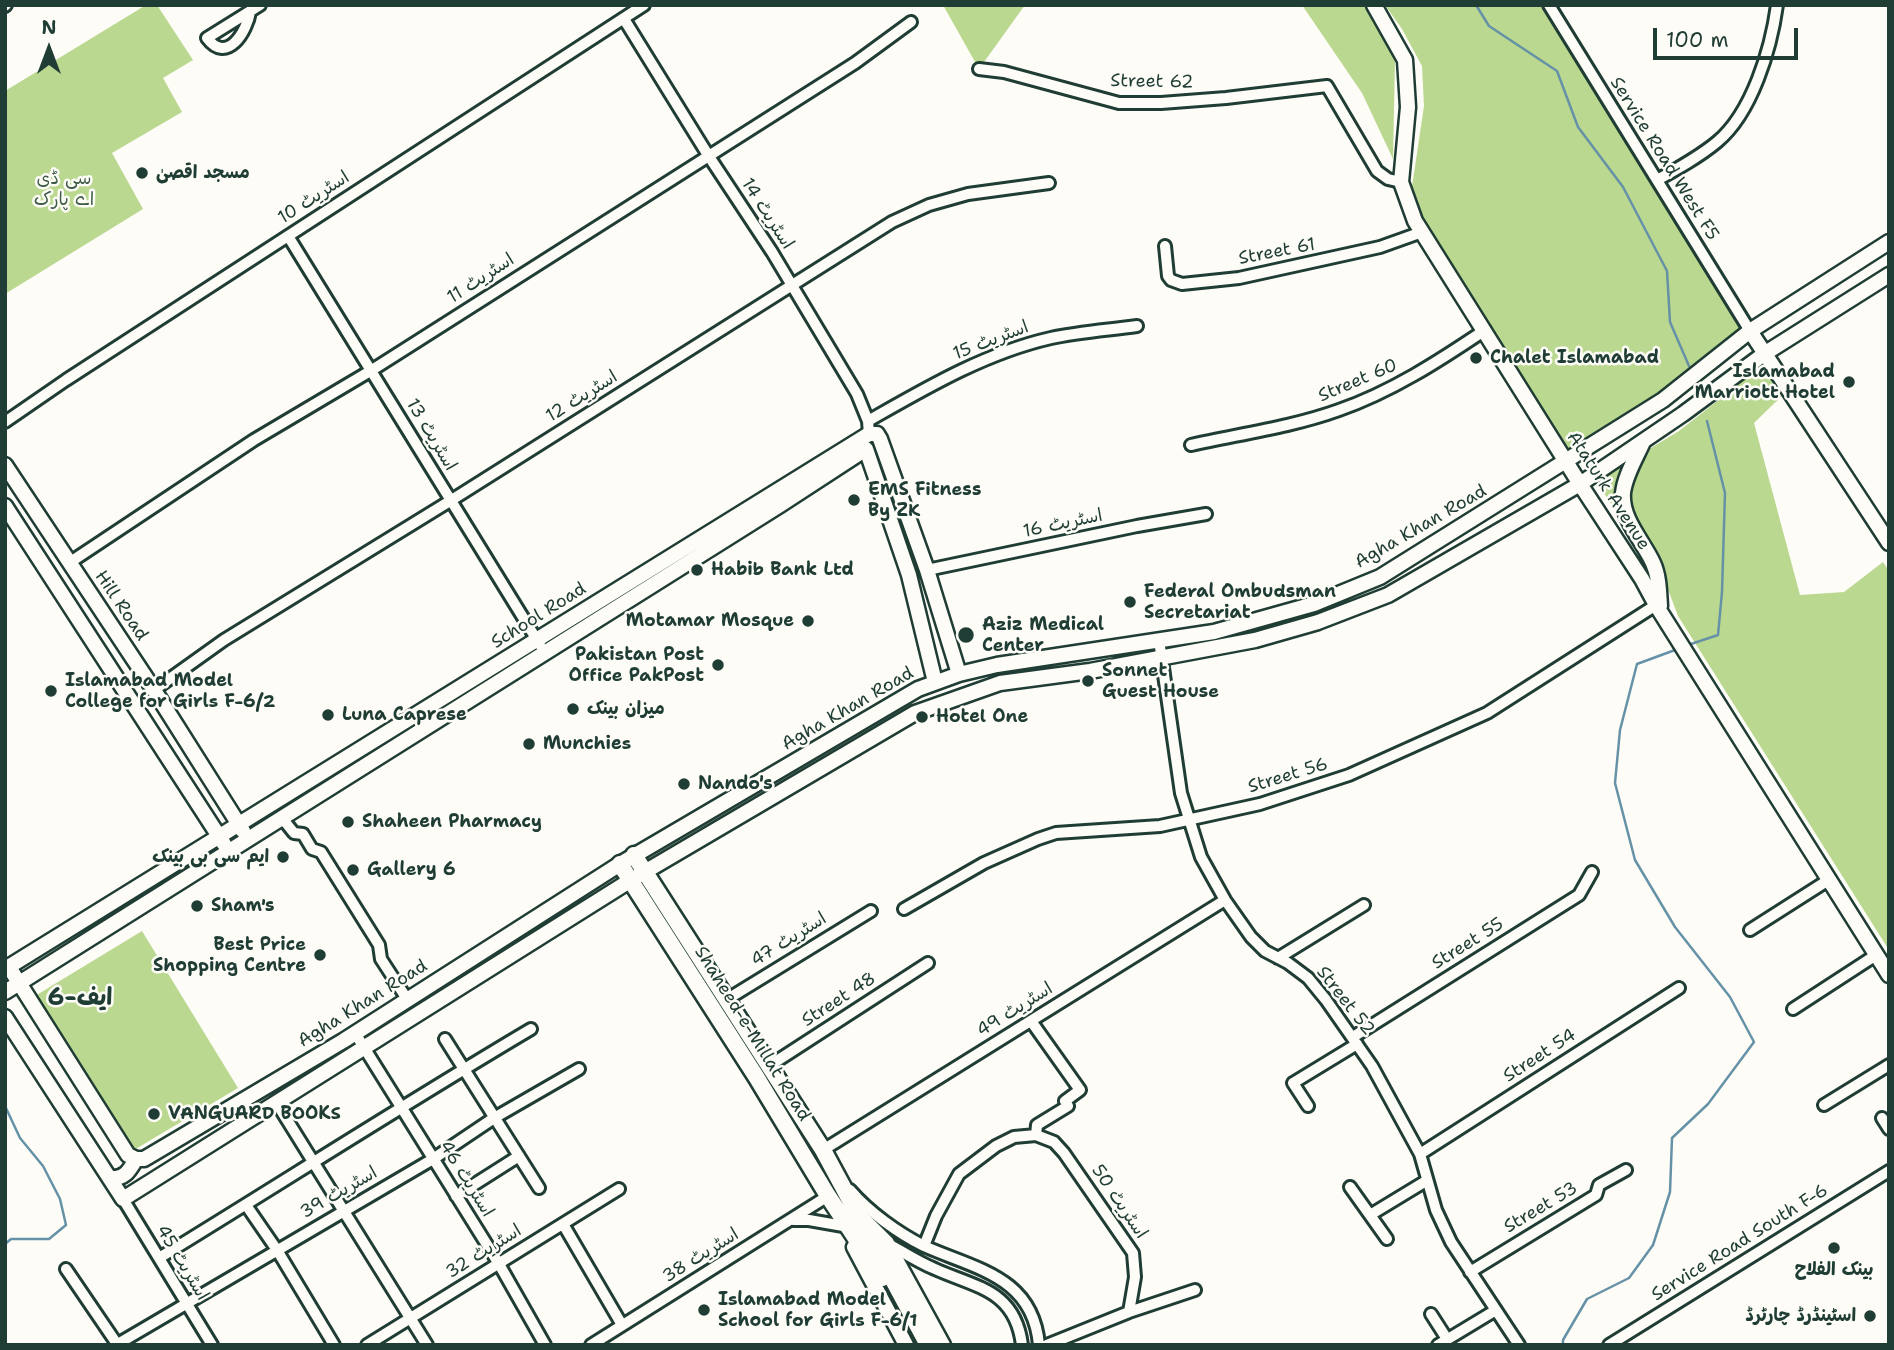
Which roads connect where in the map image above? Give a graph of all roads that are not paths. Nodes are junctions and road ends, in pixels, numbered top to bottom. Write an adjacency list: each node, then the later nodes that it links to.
1 (644, 5): 5 (street, اسٹریٹ 10)
2 (1374, 5): 10 (street, Ataturk Avenue)
3 (1549, 5): 9 (street, Service Road West F5)
4 (1777, 5): 9 (street)
5 (624, 19): 8 (street, اسٹریٹ 14); 13 (street, اسٹریٹ 10)
6 (911, 22): 8 (street, اسٹریٹ 11)
7 (979, 69): 10 (street, Street 62)
8 (708, 155): 17 (street, اسٹریٹ 14); 22 (street, اسٹریٹ 11)
9 (1657, 180): 20 (street, Service Road West F5)
10 (1401, 182): 12 (street, Ataturk Avenue)
11 (1049, 183): 17 (street, اسٹریٹ 12)
12 (1422, 232): 15 (street, Street 61); 19 (street, Ataturk Avenue)
13 (288, 236): 22 (street, اسٹریٹ 13); 23 (street, اسٹریٹ 10)
14 (1889, 242): 20 (street, Agha Khan Road)
15 (1165, 246)
16 (1889, 275): 21 (street, Agha Khan Road)
17 (791, 287): 24 (street, اسٹریٹ 14); 31 (street, اسٹریٹ 12)
18 (1137, 326): 24 (street, اسٹریٹ 15)
19 (1485, 330): 26 (street, Street 60); 28 (street, Ataturk Avenue)
20 (1751, 331): 21 (street); 28 (street, Agha Khan Road)
21 (1764, 354): 25 (street, Agha Khan Road); 34 (street)
22 (372, 370): 31 (street, اسٹریٹ 13); 35 (street, اسٹریٹ 11)
23 (5, 422)
24 (872, 431): 27 (street, School Road); 36 (street); 39 (street, School Road)
25 (1644, 441): 30 (street, Agha Khan Road); 37 (street)
26 (1191, 445)
27 (866, 449): 39 (street, School Road); 42 (street)
28 (1566, 461): 30 (street, Ataturk Avenue); 38 (street, Agha Khan Road)
29 (5, 466): 35 (street, Hill Road)
30 (1580, 484): 37 (street, Ataturk Avenue); 40 (street, Agha Khan Road)
31 (450, 501): 39 (street, اسٹریٹ 13); 43 (street, اسٹریٹ 12)
32 (5, 506): 50 (street)
33 (1206, 514): 36 (street, اسٹریٹ 16)
34 (1889, 543)
35 (69, 563): 43 (street, Hill Road)
36 (927, 570): 41 (street)
37 (1658, 608): 48 (street, Street 56); 56 (street, Ataturk Avenue)
38 (1158, 640): 40 (street, Street 52); 41 (street, Agha Khan Road)
39 (541, 646): 46 (street, School Road)
40 (1161, 658): 45 (street, Agha Khan Road); 48 (street, Street 52)
41 (959, 674): 42 (street, Agha Khan Road)
42 (935, 682): 44 (street, Agha Khan Road)
43 (153, 690): 49 (street, Hill Road)
44 (905, 695): 45 (street); 53 (street, Agha Khan Road)
45 (915, 713): 55 (street, Agha Khan Road)
46 (416, 724): 47 (street, School Road); 49 (street, School Road)
47 (282, 818): 51 (street, School Road); 70 (street)
48 (1188, 820): 57 (street, Street 52); 59 (street, Street 56)
49 (240, 825): 50 (street, School Road); 51 (street, Hill Road)
50 (220, 837): 52 (street); 65 (street, School Road)
51 (247, 839): 52 (street, School Road)
52 (228, 851): 67 (street, School Road)
53 (627, 860): 55 (main road, Shaheed-e-Millat Road); 70 (street, Agha Khan Road)
54 (1592, 872): 78 (street, Street 55)
55 (638, 876): 71 (main road, Shaheed-e-Millat Road); 79 (street, Agha Khan Road)
56 (1830, 879): 61 (street); 62 (street, Ataturk Avenue)
57 (1225, 900): 63 (street, Street 52); 74 (street, اسٹریٹ 49)
58 (1364, 905): 63 (street)
59 (904, 909)
60 (871, 911): 71 (street, اسٹریٹ 47)
61 (1750, 930)
62 (1876, 955): 66 (street, Ataturk Avenue); 72 (street)
63 (1279, 958): 78 (street, Street 52)
64 (928, 963): 81 (street, Street 48)
65 (7, 968): 67 (street)
66 (1889, 975)
67 (19, 983): 69 (street, School Road); 96 (street)
68 (1679, 988): 94 (street, Street 54)
69 (5, 992)
70 (407, 999): 76 (street, Agha Khan Road)
71 (725, 1007): 81 (main road, Shaheed-e-Millat Road); 102 (main road, Shaheed-e-Millat Road)
72 (1793, 1009)
73 (5, 1017): 103 (street)
74 (1031, 1021): 93 (street); 98 (street, اسٹریٹ 49)
75 (531, 1028): 82 (street)
76 (355, 1033): 79 (street, اسٹریٹ 46); 84 (street, Agha Khan Road)
77 (445, 1039): 82 (street)
78 (1355, 1041): 87 (street, Street 55); 94 (street, Street 52)
79 (363, 1047): 85 (street, Agha Khan Road); 88 (street, اسٹریٹ 46)
80 (1889, 1065): 86 (street)
81 (769, 1066): 98 (main road, Shaheed-e-Millat Road)
82 (465, 1068): 88 (street); 90 (street)
83 (579, 1069): 90 (street, اسٹریٹ 39)
84 (249, 1096): 89 (street); 96 (street, Agha Khan Road)
85 (276, 1102): 89 (street, Agha Khan Road); 99 (street)
86 (1824, 1105)
87 (1308, 1106)
88 (401, 1107): 97 (street, اسٹریٹ 46); 99 (street)
89 (259, 1113): 104 (street, Agha Khan Road)
90 (495, 1118): 95 (street); 97 (street, اسٹریٹ 39)
91 (1882, 1118): 92 (street)
92 (1889, 1129)
93 (1037, 1130): 120 (street); 129 (street, اسٹریٹ 50)
94 (1420, 1154): 105 (street, Street 52)
95 (519, 1156): 107 (street); 109 (street)
96 (140, 1159): 103 (street, Agha Khan Road); 104 (street)
97 (433, 1159): 109 (street, اسٹریٹ 46); 113 (street, اسٹریٹ 39)
98 (830, 1162): 102 (main road); 116 (main road, Shaheed-e-Millat Road); 120 (street)
99 (315, 1163): 112 (street); 113 (street)
100 (1626, 1170): 125 (street, Street 53)
101 (1889, 1171): 149 (street, Service Road South F-6)
102 (814, 1172): 110 (main road, Shaheed-e-Millat Road)
103 (110, 1178): 111 (street)
104 (155, 1179): 111 (street, Agha Khan Road)
105 (1426, 1181): 114 (street); 125 (street, Street 52)
106 (1350, 1187): 114 (street)
107 (539, 1188)
108 (620, 1189): 117 (street, اسٹریٹ 32)
109 (456, 1196): 123 (street, اسٹریٹ 46)
110 (828, 1196): 115 (street, اسٹریٹ 38); 116 (main road, Shaheed-e-Millat Road)
111 (123, 1199): 122 (street, اسٹریٹ 45)
112 (246, 1205): 121 (street); 122 (street)
113 (344, 1211): 121 (street, اسٹریٹ 39); 131 (street)
114 (1370, 1215): 118 (street)
115 (792, 1220): 116 (street); 132 (street, اسٹریٹ 38)
116 (854, 1222): 119 (street, Shaheed-e-Millat Road); 141 (street, Shaheed-e-Millat Road); 142 (main road, Shaheed-e-Millat Road); 143 (main road, Shaheed-e-Millat Road)
117 (563, 1224): 123 (street, اسٹریٹ 32); 132 (street)
118 (1387, 1239)
119 (887, 1243): 144 (street, Shaheed-e-Millat Road); 145 (street)
120 (924, 1246): 146 (street)
121 (277, 1250): 127 (street, اسٹریٹ 39); 136 (street)
122 (159, 1258): 127 (street, اسٹریٹ 45)
123 (499, 1264): 131 (street, اسٹریٹ 32); 139 (street, اسٹریٹ 46)
124 (66, 1269): 134 (street)
125 (1470, 1272): 128 (street, Street 52)
126 (1195, 1290): 129 (street)
127 (186, 1303): 134 (street, اسٹریٹ 39); 135 (street, اسٹریٹ 45)
128 (1496, 1310): 133 (street); 148 (street, Street 52)
129 (1129, 1312): 147 (street)
130 (1431, 1314): 133 (street)
131 (410, 1318): 137 (street, اسٹریٹ 32); 138 (street)
132 (622, 1325): 140 (street, اسٹریٹ 38)
133 (1443, 1342)
134 (116, 1344)
135 (212, 1345)
136 (334, 1345)
137 (367, 1345)
138 (427, 1345)
139 (545, 1345)
140 (591, 1345)
141 (906, 1345)
142 (918, 1345)
143 (928, 1345)
144 (943, 1345)
145 (1022, 1345)
146 (1040, 1345)
147 (1047, 1345)
148 (1519, 1345)
149 (1609, 1345)

